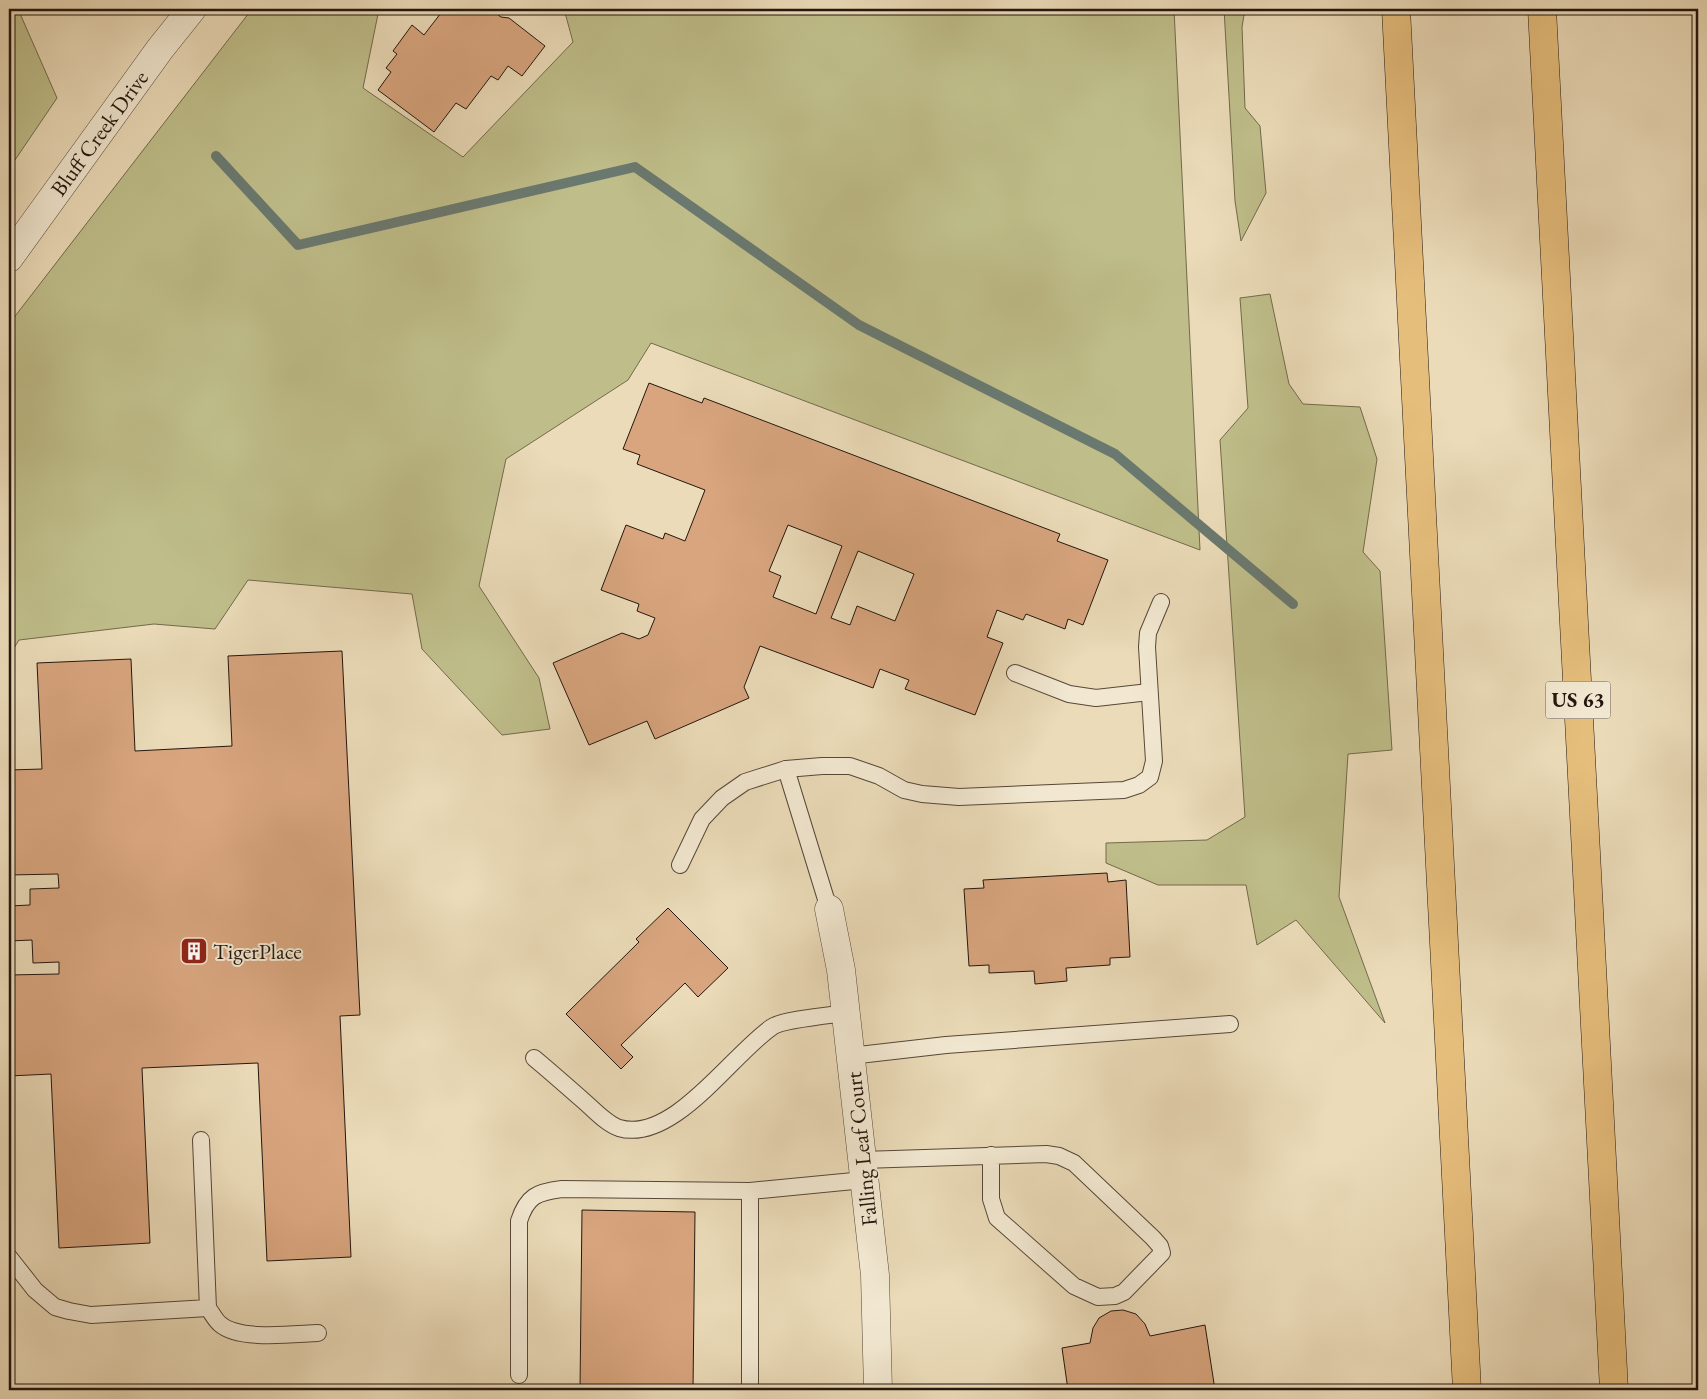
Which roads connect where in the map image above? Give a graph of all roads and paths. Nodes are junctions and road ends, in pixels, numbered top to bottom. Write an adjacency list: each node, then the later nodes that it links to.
1 (192, 9): 4 (street, Bluff Creek Drive)
2 (1396, 9): 25 (highway)
3 (1542, 9): 26 (highway, US 63)
4 (9, 258)
5 (1161, 602): 7 (lane)
6 (1015, 673): 7 (lane)
7 (1149, 692): 8 (lane)
8 (786, 768): 9 (lane); 10 (lane)
9 (680, 865)
10 (829, 909): 11 (street, Falling Leaf Court)
11 (846, 1013): 13 (street, Falling Leaf Court); 14 (lane)
12 (1230, 1024): 13 (lane)
13 (850, 1056): 17 (street, Falling Leaf Court)
14 (534, 1058)
15 (201, 1140): 20 (lane)
16 (991, 1155): 16 (lane); 17 (lane)
17 (863, 1170): 18 (lane); 24 (street, Falling Leaf Court)
18 (750, 1191): 22 (lane); 23 (lane)
19 (9, 1257): 20 (lane)
20 (208, 1308): 21 (lane)
21 (318, 1333)
22 (519, 1375)
23 (750, 1390)
24 (878, 1390)
25 (1467, 1390)
26 (1614, 1390)

